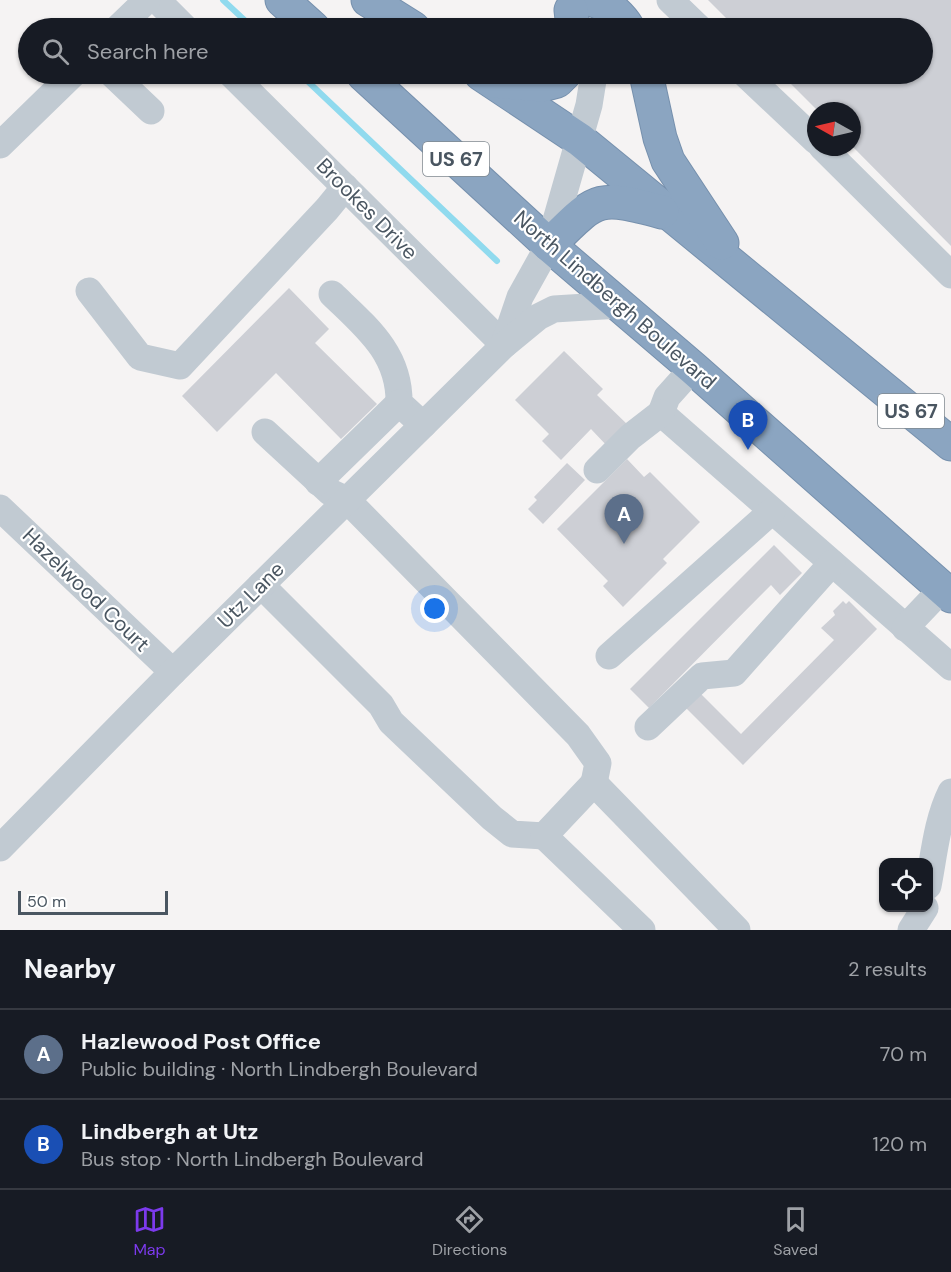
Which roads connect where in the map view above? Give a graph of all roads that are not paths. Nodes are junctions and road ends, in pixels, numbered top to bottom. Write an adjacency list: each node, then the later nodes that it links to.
1 (147, 0): 7 (street)
2 (157, 0): 8 (street)
3 (282, 0): 9 (highway)
4 (368, 0): 10 (highway)
5 (670, 0): 12 (street)
6 (577, 13): 11 (highway)
7 (128, 18)
8 (175, 18)
9 (302, 18)
10 (396, 18)
11 (622, 18)
12 (689, 18)
13 (63, 84): 24 (street)
14 (123, 84): 21 (street)
15 (241, 84): 26 (street, Brookes Drive)
16 (374, 84): 28 (highway, North Lindbergh Boulevard / US 67)
17 (497, 84): 23 (highway, US 67)
18 (592, 84): 23 (street, Utz Lane)
19 (649, 84): 29 (highway)
20 (756, 84): 22 (street)
21 (151, 111)
22 (807, 133)
23 (580, 140): 27 (highway, US 67); 28 (street, Utz Lane)
24 (0, 145)
25 (831, 156): 30 (street)
26 (345, 187): 31 (street); 34 (street, Brookes Drive)
27 (672, 215): 28 (highway); 29 (highway, US 67)
28 (549, 245): 33 (highway, North Lindbergh Boulevard / US 67); 34 (street, Utz Lane)
29 (741, 271): 40 (highway, US 67)
30 (951, 275)
31 (89, 291)
32 (332, 294): 36 (street)
33 (618, 305): 34 (street, Utz Lane); 35 (highway, North Lindbergh Boulevard / US 67)
34 (504, 345): 38 (street, Utz Lane)
35 (693, 368): 37 (street); 48 (highway, North Lindbergh Boulevard / US 67)
36 (399, 403): 38 (street); 42 (street)
37 (661, 413): 41 (street); 45 (street)
38 (423, 425): 43 (street, Utz Lane)
39 (265, 432): 42 (street)
40 (951, 444)
41 (597, 470)
42 (318, 482): 43 (street)
43 (347, 500): 47 (street, Utz Lane); 54 (street)
44 (0, 508): 52 (street, Hazelwood Court)
45 (772, 511): 46 (street); 50 (street)
46 (832, 563): 49 (street); 53 (street)
47 (261, 585): 52 (street, Utz Lane); 56 (street)
48 (947, 592): 49 (street)
49 (905, 628): 51 (street)
50 (609, 656)
51 (951, 667)
52 (173, 672): 57 (street, Utz Lane)
53 (648, 727)
54 (594, 783): 56 (street); 61 (street)
55 (951, 792): 58 (street)
56 (544, 836): 60 (street)
57 (0, 848)
58 (933, 858)
59 (922, 912): 62 (street)
60 (642, 930)
61 (737, 930)
62 (911, 930)

